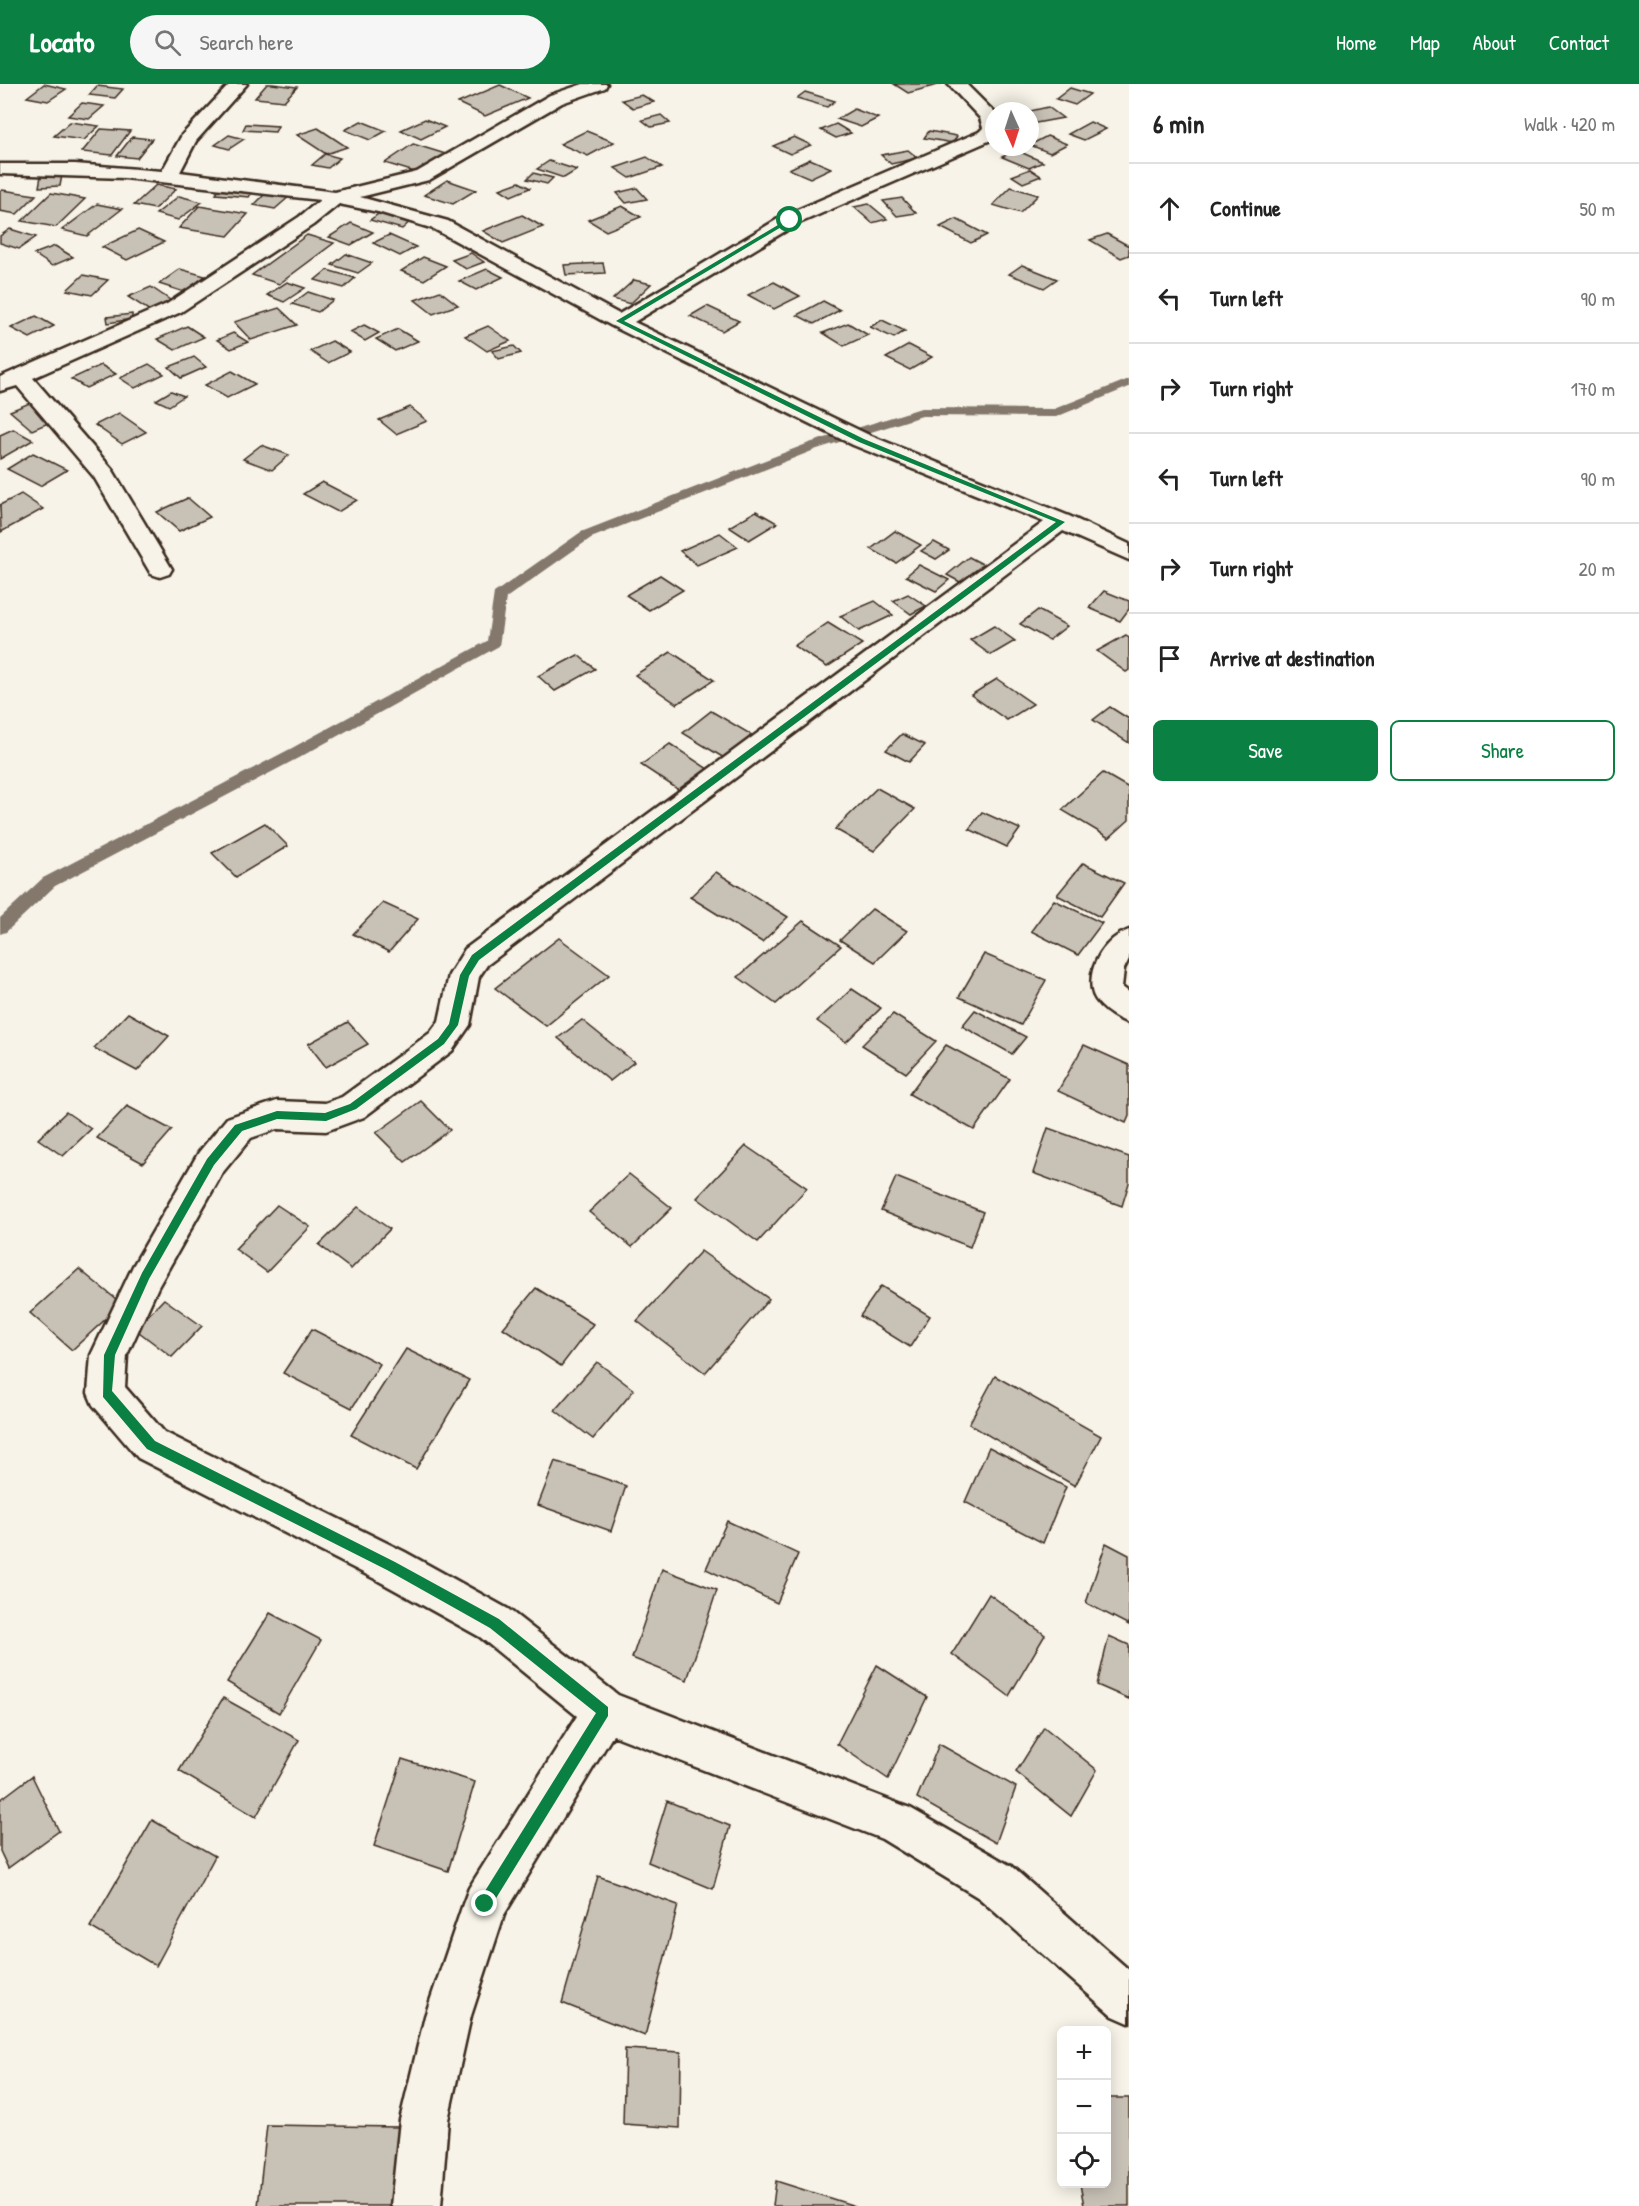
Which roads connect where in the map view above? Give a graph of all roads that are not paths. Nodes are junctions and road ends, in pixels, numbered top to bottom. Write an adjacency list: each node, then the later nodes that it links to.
1 (239, 84): 6 (street)
2 (599, 84): 4 (street)
3 (956, 84): 8 (street)
4 (552, 92): 7 (street)
5 (0, 169): 6 (street)
6 (168, 177): 7 (street)
7 (336, 197): 8 (street); 9 (street)
8 (619, 321): 10 (street)
9 (10, 381): 12 (street)
10 (1061, 522): 11 (street); 15 (street)
11 (1129, 553)
12 (160, 569)
13 (1129, 942): 14 (street)
14 (1129, 1011)
15 (604, 1711): 16 (street); 17 (street)
16 (1129, 2000)
17 (416, 2206)

